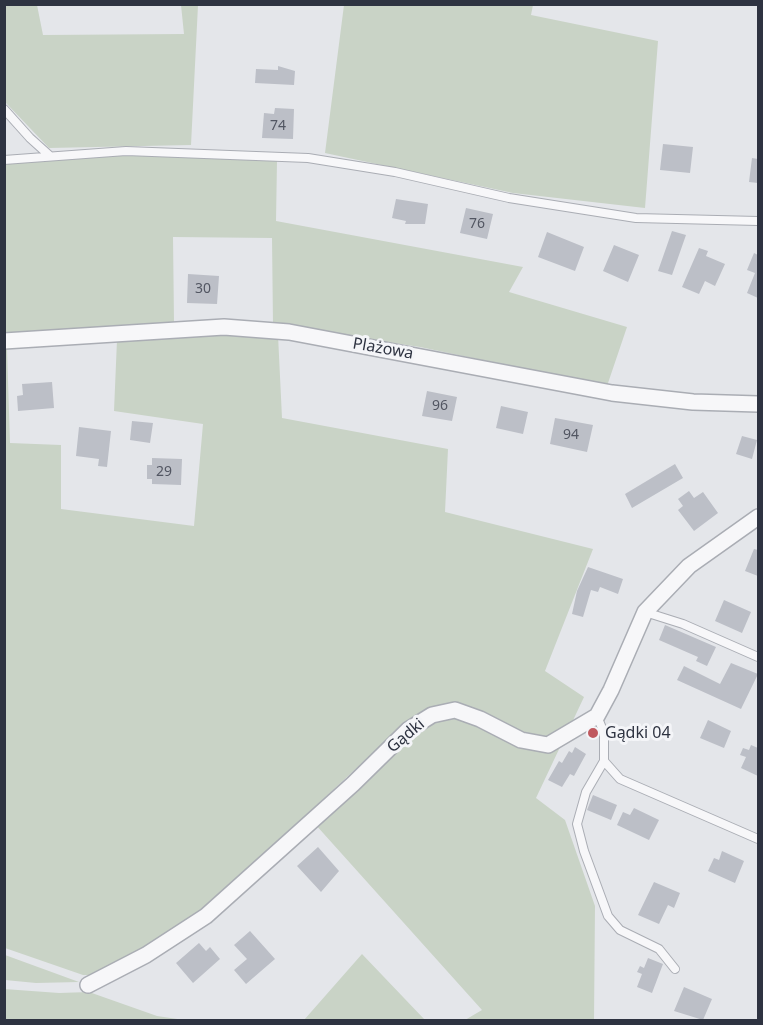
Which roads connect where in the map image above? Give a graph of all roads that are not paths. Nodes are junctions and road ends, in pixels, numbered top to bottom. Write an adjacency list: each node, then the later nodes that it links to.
1 (4, 110): 2 (lane)
2 (50, 156): 3 (lane); 4 (lane)
3 (4, 160)
4 (759, 221)
5 (4, 341): 6 (street, Plażowa)
6 (759, 404)
7 (759, 517): 8 (street)
8 (645, 612): 9 (lane); 10 (street)
9 (759, 657)
10 (597, 716): 11 (lane); 14 (street, Gądki)
11 (604, 761): 12 (lane); 13 (lane)
12 (759, 839)
13 (675, 969)
14 (88, 985)

